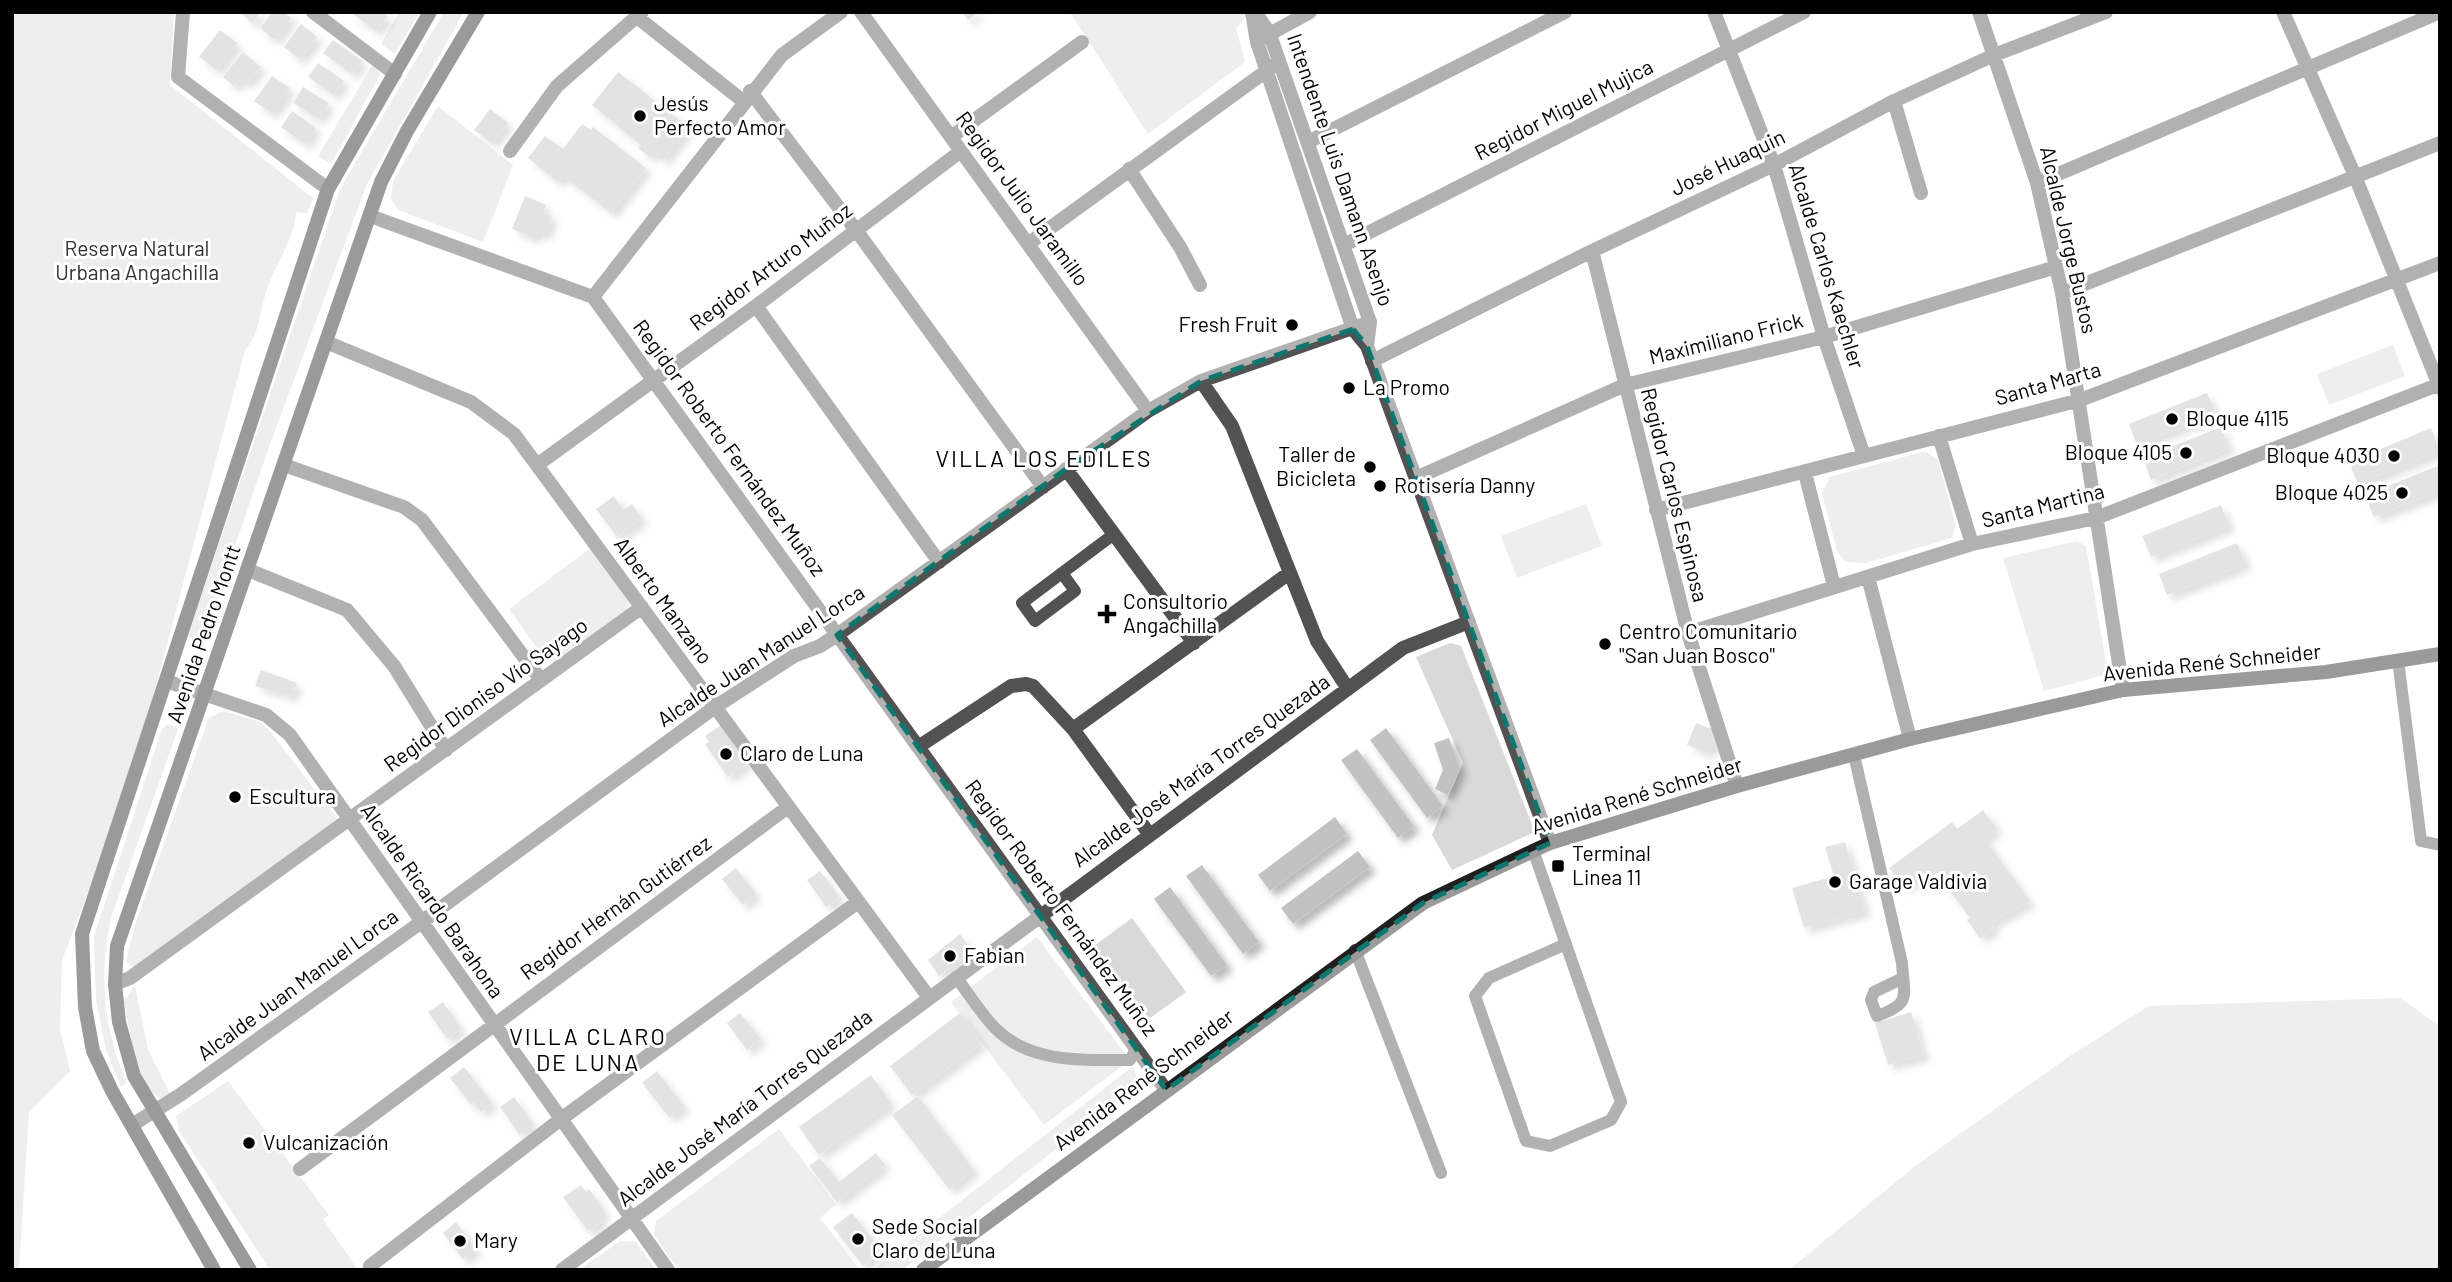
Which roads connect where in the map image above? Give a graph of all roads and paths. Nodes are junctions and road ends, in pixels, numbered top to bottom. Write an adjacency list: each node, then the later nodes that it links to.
1 (183, 12): 38 (street)
2 (313, 12): 26 (street)
3 (430, 12): 26 (main road, Avenida Pedro Montt)
4 (478, 12): 40 (main road, Avenida Pedro Montt)
5 (841, 12): 27 (street)
6 (861, 12): 29 (street, Regidor Julio Jaramillo)
7 (1253, 12): 18 (street, Intendente Luis Damann Asenjo); 20 (street, Intendente Luis Damann Asenjo)
8 (1310, 12): 18 (street)
9 (1565, 12): 30 (street)
10 (1714, 12): 21 (street, Alcalde Carlos Kaechler)
11 (1804, 12): 21 (street, Regidor Miguel Mujica)
12 (1979, 12): 22 (street, Alcalde Jorge Bustos)
13 (2106, 12): 22 (street, José Huaquin)
14 (2283, 12): 24 (street)
15 (2440, 12): 17 (street)
16 (639, 14): 27 (street); 32 (street)
17 (2419, 16): 24 (street)
18 (1269, 32): 20 (street); 23 (street, Intendente Luis Damann Asenjo)
19 (1082, 42): 29 (street)
20 (1257, 42): 25 (street, Intendente Luis Damann Asenjo)
21 (1729, 51): 34 (street, Alcalde Carlos Kaechler); 43 (street, Regidor Miguel Mujica)
22 (1994, 55): 28 (street, José Huaquin); 37 (street, Alcalde Jorge Bustos)
23 (1279, 61): 25 (street); 30 (street, Intendente Luis Damann Asenjo)
24 (2307, 70): 36 (street); 37 (street)
25 (1267, 72): 35 (street); 53 (street, Intendente Luis Damann Asenjo)
26 (395, 74): 38 (main road, Avenida Pedro Montt)
27 (746, 96): 41 (street); 50 (street)
28 (1894, 100): 34 (street, José Huaquin); 39 (street)
29 (951, 137): 33 (street, Regidor Julio Jaramillo)
30 (1308, 142): 43 (street, Intendente Luis Damann Asenjo)
31 (2440, 143): 36 (street)
32 (510, 151)
33 (961, 151): 41 (street, Regidor Arturo Muñoz); 42 (street, Regidor Julio Jaramillo)
34 (1774, 166): 44 (street, José Huaquin); 54 (street, Alcalde Carlos Kaechler)
35 (1129, 169): 42 (street); 48 (street)
36 (2355, 176): 47 (street); 49 (street)
37 (2037, 183): 46 (street, Alcalde Jorge Bustos)
38 (328, 189): 90 (main road, Avenida Pedro Montt)
39 (1921, 193)
40 (370, 216): 50 (street); 55 (main road, Avenida Pedro Montt)
41 (856, 230): 51 (street, Regidor Arturo Muñoz); 71 (street)
42 (1028, 244): 63 (street, Regidor Julio Jaramillo)
43 (1344, 246): 52 (street, Intendente Luis Damann Asenjo)
44 (1592, 251): 57 (street, José Huaquin); 61 (street, Regidor Carlos Espinosa)
45 (2440, 262): 47 (street, Santa Marta)
46 (2056, 267): 49 (street, Alcalde Jorge Bustos); 54 (street, Maximiliano Frick)
47 (2395, 280): 60 (street); 62 (street, Santa Marta)
48 (1200, 285)
49 (2062, 293): 62 (street, Alcalde Jorge Bustos)
50 (593, 297): 58 (street, Regidor Roberto Fernández Muñoz)
51 (756, 306): 58 (street, Regidor Arturo Muñoz); 76 (street)
52 (1370, 322): 53 (street, Alcalde Juan Manuel Lorca); 56 (street, Intendente Luis Damann Asenjo)
53 (1353, 329): 56 (street, Intendente Luis Damann Asenjo); 59 (street, Alcalde Juan Manuel Lorca)
54 (1824, 337): 61 (street, Maximiliano Frick); 65 (street, Alcalde Carlos Kaechler)
55 (326, 342): 66 (main road, Avenida Pedro Montt); 67 (street, Alberto Manzano)
56 (1367, 346): 57 (street, Intendente Luis Damann Asenjo)
57 (1372, 362): 70 (street, Intendente Luis Damann Asenjo)
58 (653, 380): 67 (street, Regidor Arturo Muñoz); 85 (street, Regidor Roberto Fernández Muñoz)
59 (1201, 381): 63 (street, Alcalde Juan Manuel Lorca); 79 (street)
60 (2439, 385): 73 (street, Santa Martina)
61 (1625, 386): 70 (street, Maximiliano Frick); 72 (street, Regidor Carlos Espinosa)
62 (2080, 400): 64 (street, Santa Marta); 73 (street, Alcalde Jorge Bustos)
63 (1148, 411): 68 (street, Alcalde Juan Manuel Lorca)
64 (1939, 436): 65 (street, Santa Marta); 75 (street)
65 (1864, 456): 69 (street, Santa Marta)
66 (284, 465): 77 (main road, Avenida Pedro Montt); 89 (street)
67 (537, 465): 82 (street, Alberto Manzano)
68 (1066, 469): 71 (street, Alcalde Juan Manuel Lorca); 74 (street)
69 (1805, 473): 72 (street, Santa Marta); 81 (street)
70 (1416, 478): 83 (street, Intendente Luis Damann Asenjo)
71 (1043, 487): 76 (street, Alcalde Juan Manuel Lorca)
72 (1656, 510): 84 (street, Regidor Carlos Espinosa)
73 (2096, 518): 75 (street, Santa Martina); 92 (street, Alcalde Jorge Bustos)
74 (1114, 534): 78 (lane); 86 (street)
75 (1972, 544): 80 (street, Santa Martina)
76 (939, 562): 85 (street, Alcalde Juan Manuel Lorca)
77 (248, 570): 93 (main road, Avenida Pedro Montt); 98 (street)
78 (1062, 573)
79 (1288, 574): 86 (street); 91 (street)
80 (1868, 577): 81 (street, Santa Martina); 96 (street)
81 (1834, 586): 84 (street, Santa Martina)
82 (642, 607): 89 (street, Regidor Dioniso Vío Sayago); 94 (street, Alberto Manzano)
83 (1469, 622): 91 (street, Alcalde José María Torres Quezada); 104 (street, Intendente Luis Damann Asenjo)
84 (1688, 633): 100 (street, Regidor Carlos Espinosa)
85 (837, 635): 94 (street, Alcalde Juan Manuel Lorca); 97 (street, Regidor Roberto Fernández Muñoz)
86 (1194, 643): 95 (street)
87 (2440, 654): 88 (main road, Avenida René Schneider)
88 (2398, 660): 92 (main road, Avenida René Schneider); 105 (lane)
89 (541, 680): 98 (street, Regidor Dioniso Vío Sayago)
90 (166, 681): 93 (street, Alcalde Ricardo Barahona); 121 (main road, Avenida Pedro Montt)
91 (1348, 689): 103 (street, Alcalde José María Torres Quezada)
92 (2123, 690): 96 (main road, Avenida René Schneider)
93 (205, 693): 102 (street, Alcalde Ricardo Barahona); 114 (main road, Avenida Pedro Montt)
94 (715, 707): 101 (street, Alberto Manzano); 109 (street, Alcalde Juan Manuel Lorca)
95 (1073, 729): 97 (street); 103 (street)
96 (1910, 739): 99 (main road, Avenida René Schneider)
97 (918, 747): 108 (street, Regidor Roberto Fernández Muñoz)
98 (446, 750): 102 (street, Regidor Dioniso Vío Sayago)
99 (1854, 755): 100 (main road, Avenida René Schneider); 113 (lane)
100 (1737, 786): 104 (main road, Avenida René Schneider)
101 (788, 807): 107 (street, Alberto Manzano); 116 (street, Regidor Hernán Gutiérrez)
102 (350, 821): 109 (street, Alcalde Ricardo Barahona); 114 (street, Regidor Dioniso Vío Sayago)
103 (1150, 835): 108 (street, Alcalde José María Torres Quezada)
104 (1550, 843): 106 (main road, Avenida René Schneider)
105 (2440, 845)
106 (1532, 850): 110 (lane); 111 (main road, Avenida René Schneider)
107 (858, 902): 115 (street, Alberto Manzano); 120 (street)
108 (1040, 915): 112 (street, Alcalde José María Torres Quezada); 117 (street, Regidor Roberto Fernández Muñoz)
109 (420, 923): 116 (street, Alcalde Ricardo Barahona); 119 (street, Alcalde Juan Manuel Lorca)
110 (1566, 944): 110 (lane)
111 (1355, 950): 118 (main road, Avenida René Schneider); 123 (lane)
112 (956, 977): 115 (street, Alcalde José María Torres Quezada); 117 (lane)
113 (1903, 978)
114 (115, 984): 119 (main road, Avenida Pedro Montt)
115 (928, 996): 124 (street, Alcalde José María Torres Quezada)
116 (493, 1025): 120 (street, Alcalde Ricardo Barahona); 122 (street, Regidor Hernán Gutiérrez)
117 (1136, 1049): 118 (street, Regidor Roberto Fernández Muñoz)
118 (1166, 1090): 130 (main road, Avenida René Schneider)
119 (154, 1110): 121 (street, Alcalde Juan Manuel Lorca); 127 (main road, Avenida Pedro Montt)
120 (561, 1119): 124 (street, Alcalde Ricardo Barahona); 125 (street)
121 (132, 1125): 126 (main road, Avenida Pedro Montt)
122 (300, 1169)
123 (1441, 1173)
124 (632, 1220): 128 (street, Alcalde José María Torres Quezada); 129 (street, Alcalde Ricardo Barahona)
125 (367, 1268)
126 (214, 1270)
127 (250, 1270)
128 (562, 1270)
129 (668, 1270)
130 (923, 1270)

